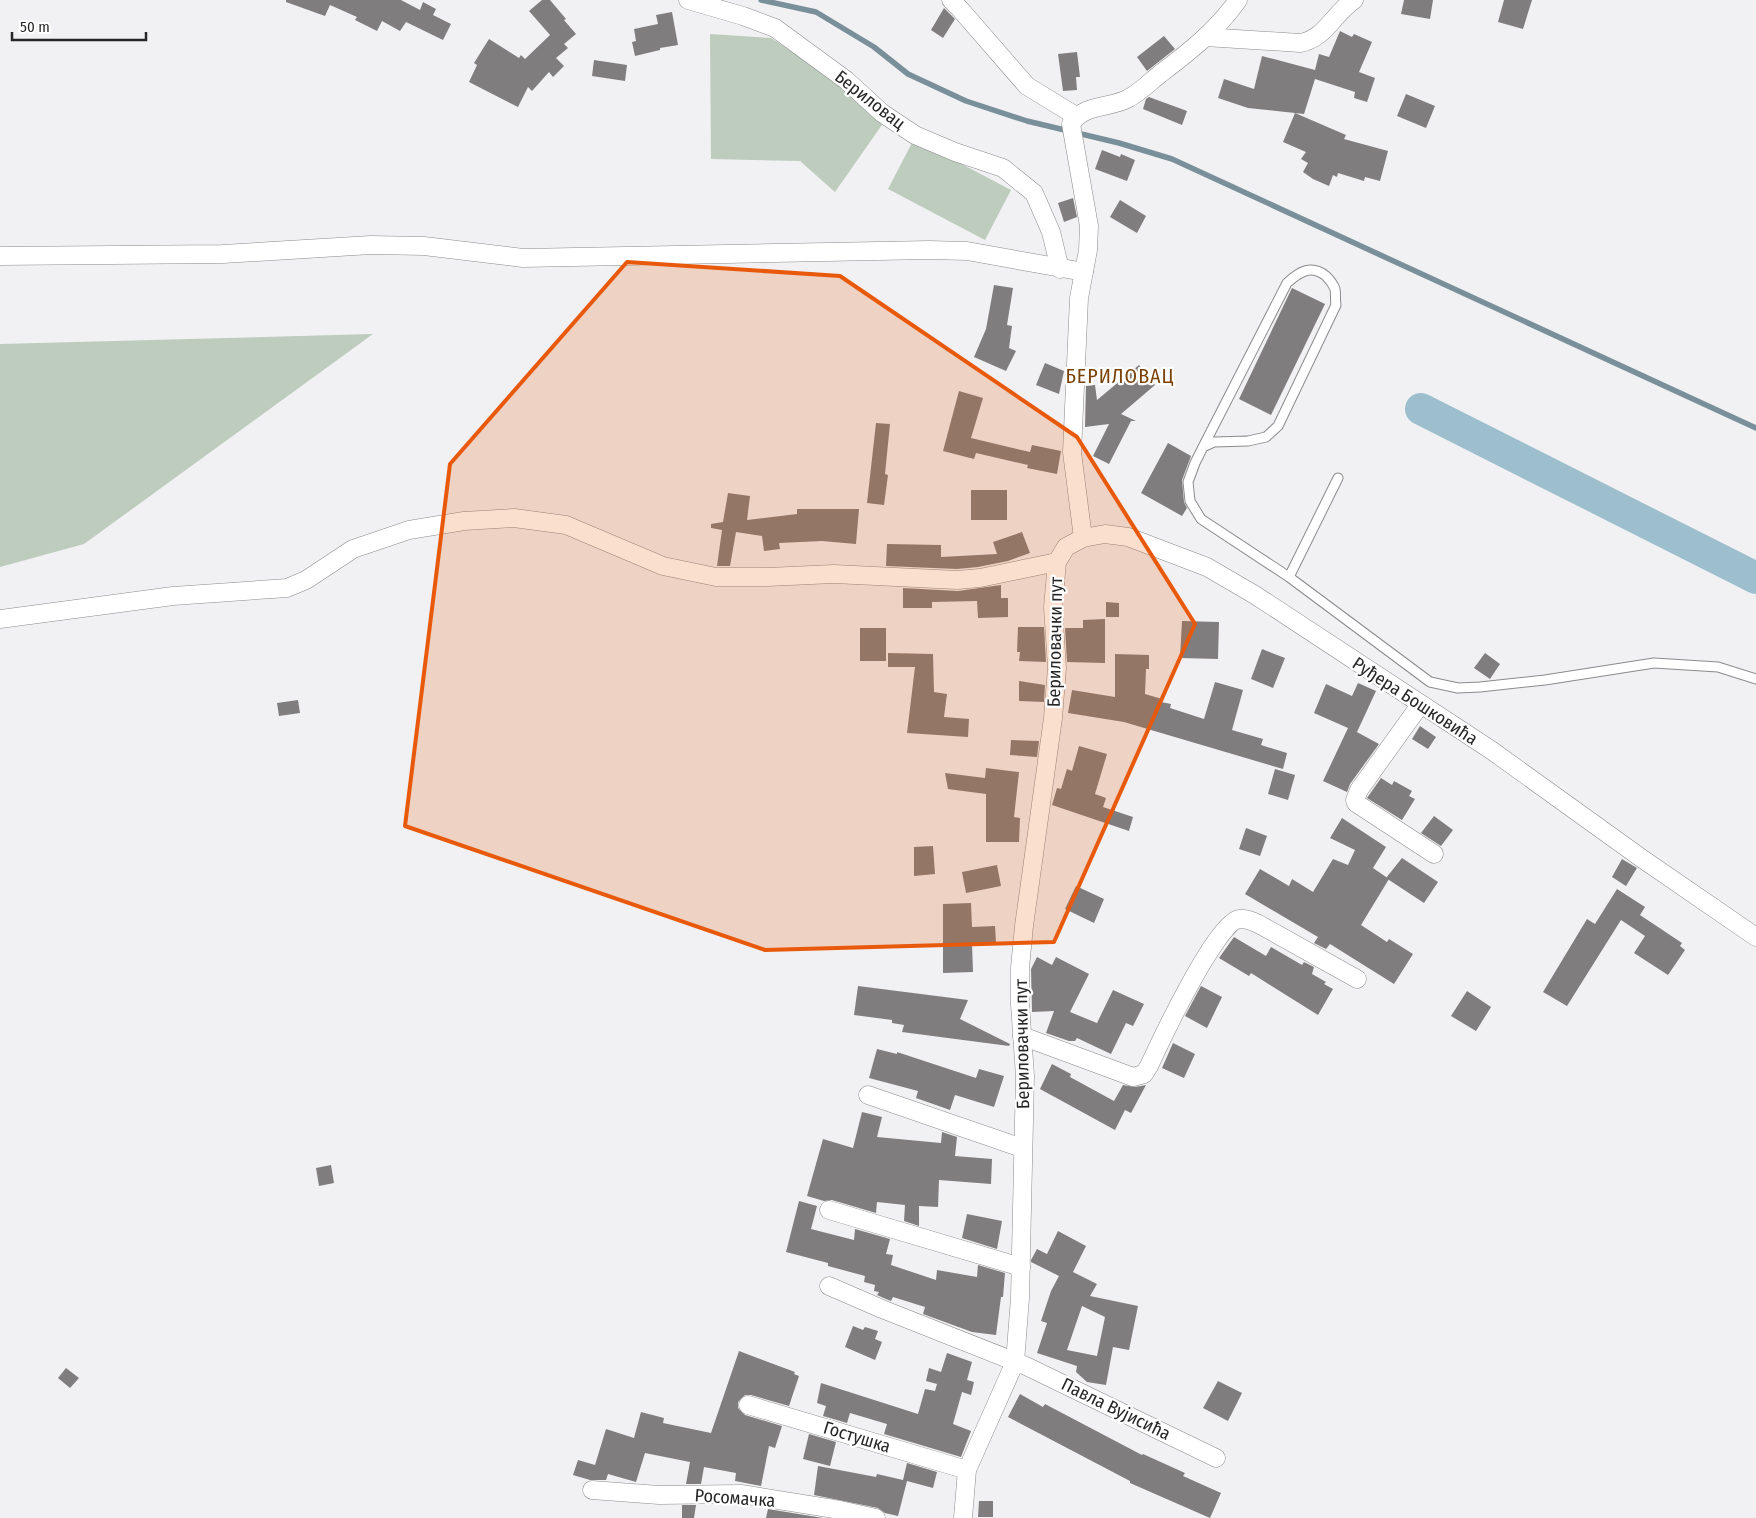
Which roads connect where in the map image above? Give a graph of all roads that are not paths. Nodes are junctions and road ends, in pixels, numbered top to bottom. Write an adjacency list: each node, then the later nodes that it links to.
1 (688, 0): 8 (street, Бериловац)
2 (950, 0): 6 (street)
3 (1238, 0): 5 (street)
4 (1354, 0): 5 (street)
5 (1205, 37): 6 (street)
6 (1073, 127): 9 (street)
7 (0, 256): 8 (street)
8 (1060, 269): 9 (street)
9 (1084, 272): 12 (street)
10 (1203, 447): 10 (lane); 14 (lane)
11 (1338, 478): 14 (lane)
12 (1083, 538): 13 (street, Руђера Бошковића); 17 (street, Руђера Бошковића)
13 (1056, 562): 15 (street); 21 (street, Бериловачки пут)
14 (1289, 577): 16 (lane)
15 (0, 619)
16 (1756, 679)
17 (1420, 705): 18 (street); 19 (street, Руђера Бошковића)
18 (1434, 854)
19 (1756, 937)
20 (1356, 978): 21 (street)
21 (1022, 1036): 23 (street, Бериловачки пут)
22 (868, 1095): 23 (street)
23 (1022, 1148): 25 (street, Бериловачки пут)
24 (829, 1210): 25 (street)
25 (1021, 1266): 27 (street, Бериловачки пут)
26 (829, 1286): 27 (street, Павла Вујисића)
27 (1015, 1362): 29 (street, Павла Вујисића); 30 (street, Бериловачки пут)
28 (748, 1405): 30 (street, Гостушка)
29 (1216, 1458)
30 (967, 1470): 33 (street, Бериловачки пут)
31 (592, 1490): 32 (street, Росомачка)
32 (876, 1518)
33 (963, 1518)

